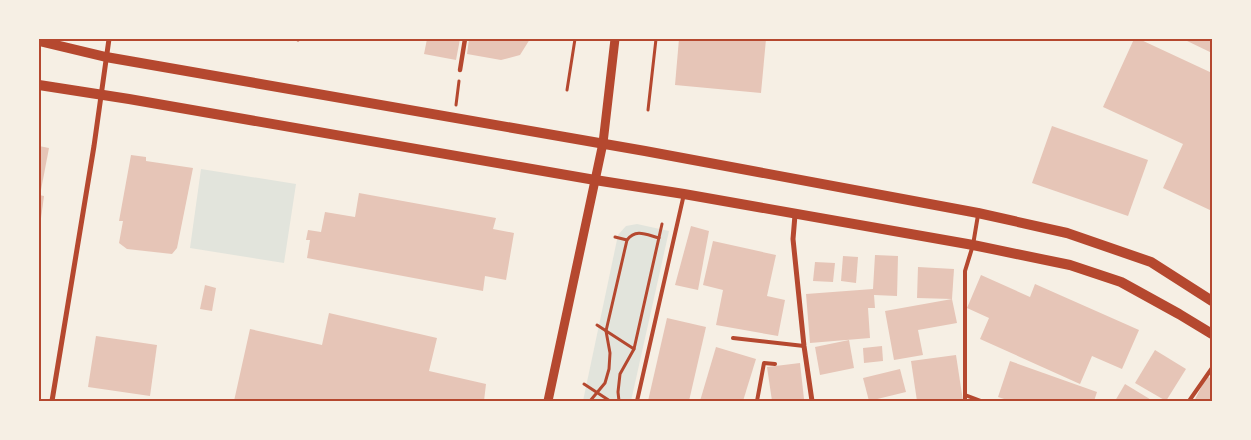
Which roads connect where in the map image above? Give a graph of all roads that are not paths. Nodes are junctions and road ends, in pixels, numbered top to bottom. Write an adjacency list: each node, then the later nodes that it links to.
1 (109, 39): 5 (street)
2 (465, 39): 6 (street)
3 (615, 39): 9 (street)
4 (39, 42): 5 (main road)
5 (106, 56): 8 (street); 9 (main road)
6 (460, 70)
7 (39, 85): 8 (main road)
8 (102, 94): 10 (main road); 22 (street)
9 (603, 144): 10 (street); 12 (main road)
10 (595, 180): 11 (main road); 23 (street)
11 (684, 194): 13 (main road); 24 (lane)
12 (978, 212): 14 (lane); 15 (main road)
13 (795, 215): 14 (main road); 18 (street)
14 (973, 245): 16 (main road); 21 (lane)
15 (1212, 301)
16 (1212, 334)
17 (733, 338): 18 (lane)
18 (804, 346): 26 (street)
19 (775, 364): 25 (lane)
20 (1212, 368): 29 (lane)
21 (965, 395): 27 (lane); 28 (lane)
22 (52, 401)
23 (548, 401)
24 (637, 401)
25 (757, 401)
26 (812, 401)
27 (965, 401)
28 (981, 401)
29 (1189, 401)

